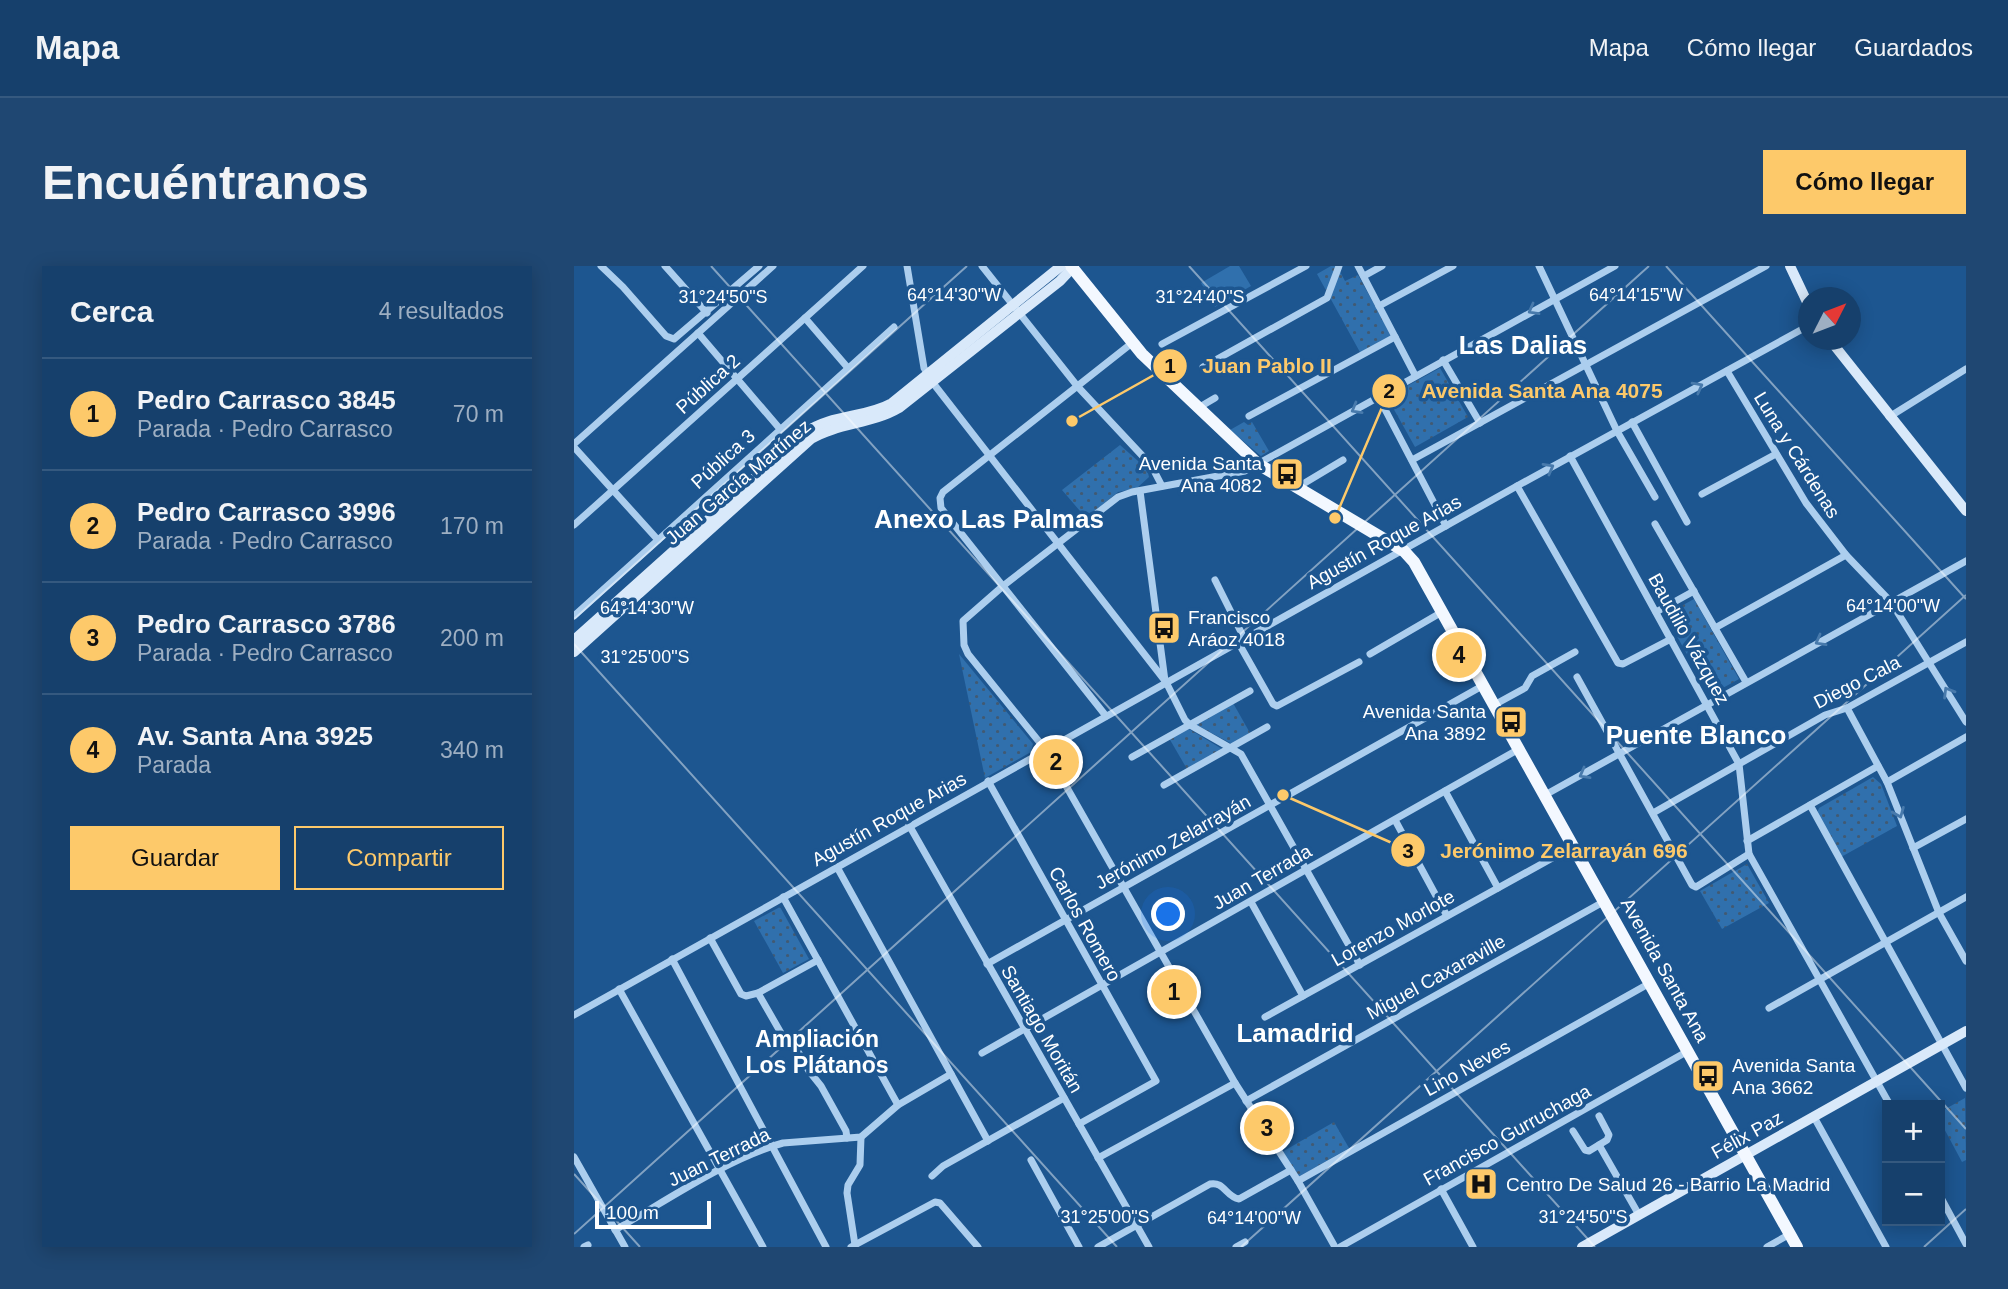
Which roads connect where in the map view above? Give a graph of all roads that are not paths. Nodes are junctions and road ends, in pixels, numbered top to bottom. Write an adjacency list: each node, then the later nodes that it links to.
1 (601, 266): 24 (street)
2 (665, 266): 24 (street)
3 (759, 266): 18 (street)
4 (773, 266): 28 (street)
5 (863, 266): 25 (street, Pública 2)
6 (907, 266): 41 (street)
7 (982, 266): 23 (street)
8 (1306, 266): 31 (street)
9 (1339, 266): 35 (street)
10 (1358, 266): 19 (street)
11 (1382, 266): 19 (street)
12 (1453, 266): 22 (street)
13 (1539, 266): 21 (street)
14 (1615, 266): 21 (street)
15 (1766, 266): 34 (street)
16 (1790, 266): 20 (main road)
17 (1070, 267): 23 (main road, Juan García Martínez); 30 (main road, Avenida Santa Ana)
18 (749, 269): 24 (street)
19 (1364, 276): 22 (street)
20 (1800, 287)
21 (1555, 298): 33 (street, one-way to 33); 34 (street)
22 (1379, 306): 29 (street)
23 (1016, 310): 41 (main road, Juan García Martínez); 42 (street)
24 (707, 313)
25 (805, 318): 36 (street); 40 (street, Pública 2)
26 (894, 327): 36 (street, Pública 3)
27 (1798, 332): 38 (street, Agustín Roque Arias)
28 (698, 333): 40 (street); 52 (street)
29 (1395, 337): 39 (street); 46 (street)
30 (1132, 343): 42 (street); 45 (main road, Avenida Santa Ana)
31 (1161, 344)
32 (1838, 350): 47 (main road)
33 (1443, 360): 39 (street); 48 (street)
34 (1586, 365): 48 (street); 51 (street)
35 (1203, 367)
36 (848, 368): 50 (street, Pública 3)
37 (1966, 369): 47 (street)
38 (1727, 371): 49 (street, Agustín Roque Arias, one-way to 38); 53 (street, Luna y Cárdenas)
39 (1415, 375): 43 (street)
40 (737, 379): 50 (street); 62 (street, Pública 2)
41 (930, 379): 54 (street); 85 (main road, Juan García Martínez); 88 (main road, Juan García Martínez)
42 (1078, 387): 54 (street); 59 (street)
43 (1378, 396): 57 (street); 58 (street, one-way to 58)
44 (1215, 398): 45 (street)
45 (1198, 408): 58 (main road, Avenida Santa Ana)
46 (1249, 416)
47 (1889, 417): 66 (main road)
48 (1480, 422): 57 (street)
49 (1632, 422): 51 (street, Agustín Roque Arias); 67 (street)
50 (780, 429): 71 (street, Pública 3)
51 (1617, 430): 55 (street, Agustín Roque Arias); 65 (street)
52 (574, 446): 62 (street)
53 (1776, 454): 64 (street); 74 (street, Luna y Cárdenas)
54 (990, 456): 72 (street); 77 (street)
55 (1570, 456): 60 (street, Agustín Roque Arias, one-way to 55); 81 (street, Baudilio Vázquez)
56 (1343, 460): 61 (street)
57 (1412, 460): 70 (street)
58 (1258, 464): 59 (street); 61 (main road, Avenida Santa Ana)
59 (1161, 486): 63 (street)
60 (1517, 486): 70 (street, Agustín Roque Arias); 84 (street)
61 (1298, 487): 73 (main road, Avenida Santa Ana)
62 (613, 490): 69 (street, Pública 2); 71 (street)
63 (1140, 491): 72 (street); 94 (street)
64 (1702, 494)
65 (1655, 497)
66 (1966, 511)
67 (1687, 522)
68 (1656, 524): 78 (street)
69 (574, 525)
70 (1446, 526): 73 (street, Agustín Roque Arias)
71 (658, 540): 82 (street, Pública 3)
72 (1058, 543): 77 (street); 94 (street)
73 (1404, 551): 80 (main road, Avenida Santa Ana); 86 (street, Agustín Roque Arias)
74 (1846, 555): 79 (street, Luna y Cárdenas); 83 (street)
75 (1966, 561): 79 (street)
76 (1215, 580): 86 (street)
77 (1003, 586): 101 (street); 107 (street)
78 (1694, 591): 81 (street); 83 (street)
79 (1891, 602): 92 (street, Luna y Cárdenas); 95 (street, one-way to 95)
80 (1442, 612): 90 (street); 96 (main road, Avenida Santa Ana)
81 (1656, 612): 84 (street, Baudilio Vázquez)
82 (574, 616)
83 (1715, 628): 95 (street)
84 (1671, 639): 98 (street, Baudilio Vázquez)
85 (574, 640)
86 (1241, 640): 91 (street); 94 (street, Agustín Roque Arias)
87 (1966, 642): 92 (street, Diego Cala)
88 (574, 652)
89 (1575, 652): 99 (street)
90 (1370, 654)
91 (1359, 662)
92 (1930, 662): 100 (street, Diego Cala); 102 (street, Luna y Cárdenas, one-way to 92)
93 (1577, 677): 109 (street)
94 (1166, 682): 101 (street, Agustín Roque Arias); 103 (street)
95 (1746, 682): 98 (street)
96 (1483, 685): 99 (main road, Avenida Santa Ana); 119 (street, Jerónimo Zelarrayán)
97 (1250, 691): 103 (street)
98 (1707, 704): 109 (street); 111 (street, Baudilio Vázquez)
99 (1494, 705): 108 (main road, Avenida Santa Ana)
100 (1847, 708): 111 (street, Diego Cala); 112 (street)
101 (1105, 716): 107 (street, Agustín Roque Arias)
102 (1966, 722)
103 (1190, 724): 106 (street); 110 (street)
104 (1267, 727): 106 (street)
105 (1966, 737): 114 (street)
106 (1231, 748): 115 (street); 119 (street)
107 (1045, 749): 113 (street, Agustín Roque Arias); 130 (street)
108 (1520, 749): 116 (street, Juan Terrada); 117 (main road, Avenida Santa Ana)
109 (1620, 754): 117 (street, one-way to 117); 120 (street)
110 (1132, 757)
111 (1738, 764): 120 (street, Diego Cala); 124 (street, Baudilio Vázquez)
112 (1878, 766): 114 (street); 118 (street)
113 (988, 781): 123 (street, Agustín Roque Arias); 138 (street, Carlos Romero)
114 (1887, 782): 126 (street, one-way to 126)
115 (1164, 785)
116 (1446, 791): 122 (street, Juan Terrada); 131 (street)
117 (1545, 795): 125 (main road, Avenida Santa Ana)
118 (1810, 805): 124 (street); 140 (street)
119 (1269, 806): 129 (street); 130 (street, Jerónimo Zelarrayán)
120 (1653, 813): 127 (street)
121 (1966, 819): 126 (street)
122 (1395, 820): 129 (street, Juan Terrada); 137 (street)
123 (909, 825): 128 (street, Agustín Roque Arias); 145 (street, Santiago Moritán)
124 (1747, 841): 127 (street, Baudilio Vázquez)
125 (1574, 846): 131 (street, Lorenzo Morlote); 134 (main road, Avenida Santa Ana)
126 (1913, 848): 136 (street)
127 (1749, 854): 147 (street, Baudilio Vázquez)
128 (837, 867): 132 (street, Agustín Roque Arias); 161 (street)
129 (1306, 870): 135 (street, Juan Terrada); 146 (street)
130 (1124, 887): 138 (street, Jerónimo Zelarrayán); 141 (street)
131 (1498, 888): 137 (street, Lorenzo Morlote)
132 (783, 897): 139 (street, Agustín Roque Arias); 143 (street)
133 (1966, 897): 136 (street)
134 (1605, 901): 148 (main road, Avenida Santa Ana); 167 (street, Miguel Caxaraville)
135 (1251, 902): 141 (street, Juan Terrada); 152 (street)
136 (1939, 912): 140 (street); 144 (street)
137 (1447, 916): 146 (street, Lorenzo Morlote)
138 (1065, 920): 145 (street, Jerónimo Zelarrayán); 149 (street, Carlos Romero)
139 (710, 938): 142 (street, Agustín Roque Arias); 151 (street)
140 (1886, 942): 147 (street); 158 (street)
141 (1161, 952): 149 (street, Juan Terrada); 162 (street)
142 (672, 959): 150 (street, Agustín Roque Arias); 177 (street)
143 (818, 960): 151 (street); 168 (street)
144 (1966, 961)
145 (987, 964): 156 (street, Santiago Moritán)
146 (1360, 965): 152 (street, Lorenzo Morlote)
147 (1819, 980): 153 (street); 163 (street, Baudilio Vázquez)
148 (1651, 983): 159 (main road, Avenida Santa Ana); 185 (street, Lino Neves)
149 (1101, 986): 156 (street, Juan Terrada); 171 (street, Carlos Romero)
150 (620, 989): 154 (street, Agustín Roque Arias); 182 (street)
151 (758, 993): 174 (street)
152 (1303, 996): 155 (street, Lorenzo Morlote)
153 (1769, 1008)
154 (574, 1015)
155 (1265, 1017)
156 (1024, 1030): 160 (street, Juan Terrada); 165 (street, Santiago Moritán)
157 (1966, 1031): 158 (main road, Félix Paz)
158 (1942, 1045): 163 (main road, Félix Paz); 164 (street)
159 (1689, 1051): 178 (main road, Avenida Santa Ana); 186 (street, Francisco Gurruchaga)
160 (982, 1053)
161 (951, 1074): 168 (street); 175 (street)
162 (1235, 1083): 167 (street); 180 (street)
163 (1877, 1083): 166 (street, Baudilio Vázquez); 170 (main road, Félix Paz)
164 (1966, 1088)
165 (1064, 1098): 171 (street, Santiago Moritán); 175 (street)
166 (1887, 1100)
167 (1246, 1101): 183 (street)
168 (898, 1105): 173 (street)
169 (1599, 1116): 176 (street)
170 (1814, 1117): 178 (main road, Félix Paz); 208 (street)
171 (1079, 1124): 180 (street, Santiago Moritán)
172 (1573, 1131): 176 (street)
173 (861, 1136): 174 (street, Juan Terrada); 194 (street)
174 (847, 1138): 177 (street, Juan Terrada)
175 (988, 1141): 184 (street)
176 (1600, 1144): 188 (street)
177 (772, 1146): 182 (street, Juan Terrada); 197 (street)
178 (1747, 1155): 188 (main road, Félix Paz); 191 (main road, Avenida Santa Ana)
179 (574, 1157): 190 (street)
180 (1098, 1158): 189 (street, Santiago Moritán)
181 (1031, 1160): 199 (street)
182 (720, 1170): 190 (street, Juan Terrada); 196 (street)
183 (1291, 1170): 185 (street); 189 (street)
184 (932, 1176)
185 (1298, 1181): 203 (street)
186 (1441, 1189): 203 (street, Francisco Gurruchaga); 204 (street)
187 (1945, 1205): 193 (street)
188 (1639, 1215): 205 (main road, Félix Paz)
189 (1137, 1225): 200 (street); 201 (street, Santiago Moritán)
190 (615, 1230): 195 (street)
191 (1790, 1234): 206 (street); 207 (main road, Avenida Santa Ana)
192 (1245, 1242): 202 (street)
193 (1966, 1244)
194 (853, 1246): 198 (street)
195 (625, 1247)
196 (763, 1247)
197 (826, 1247)
198 (978, 1247)
199 (1079, 1247)
200 (1098, 1247)
201 (1149, 1247)
202 (1236, 1247)
203 (1338, 1247)
204 (1473, 1247)
205 (1582, 1247)
206 (1767, 1247)
207 (1797, 1247)
208 (1886, 1247)

